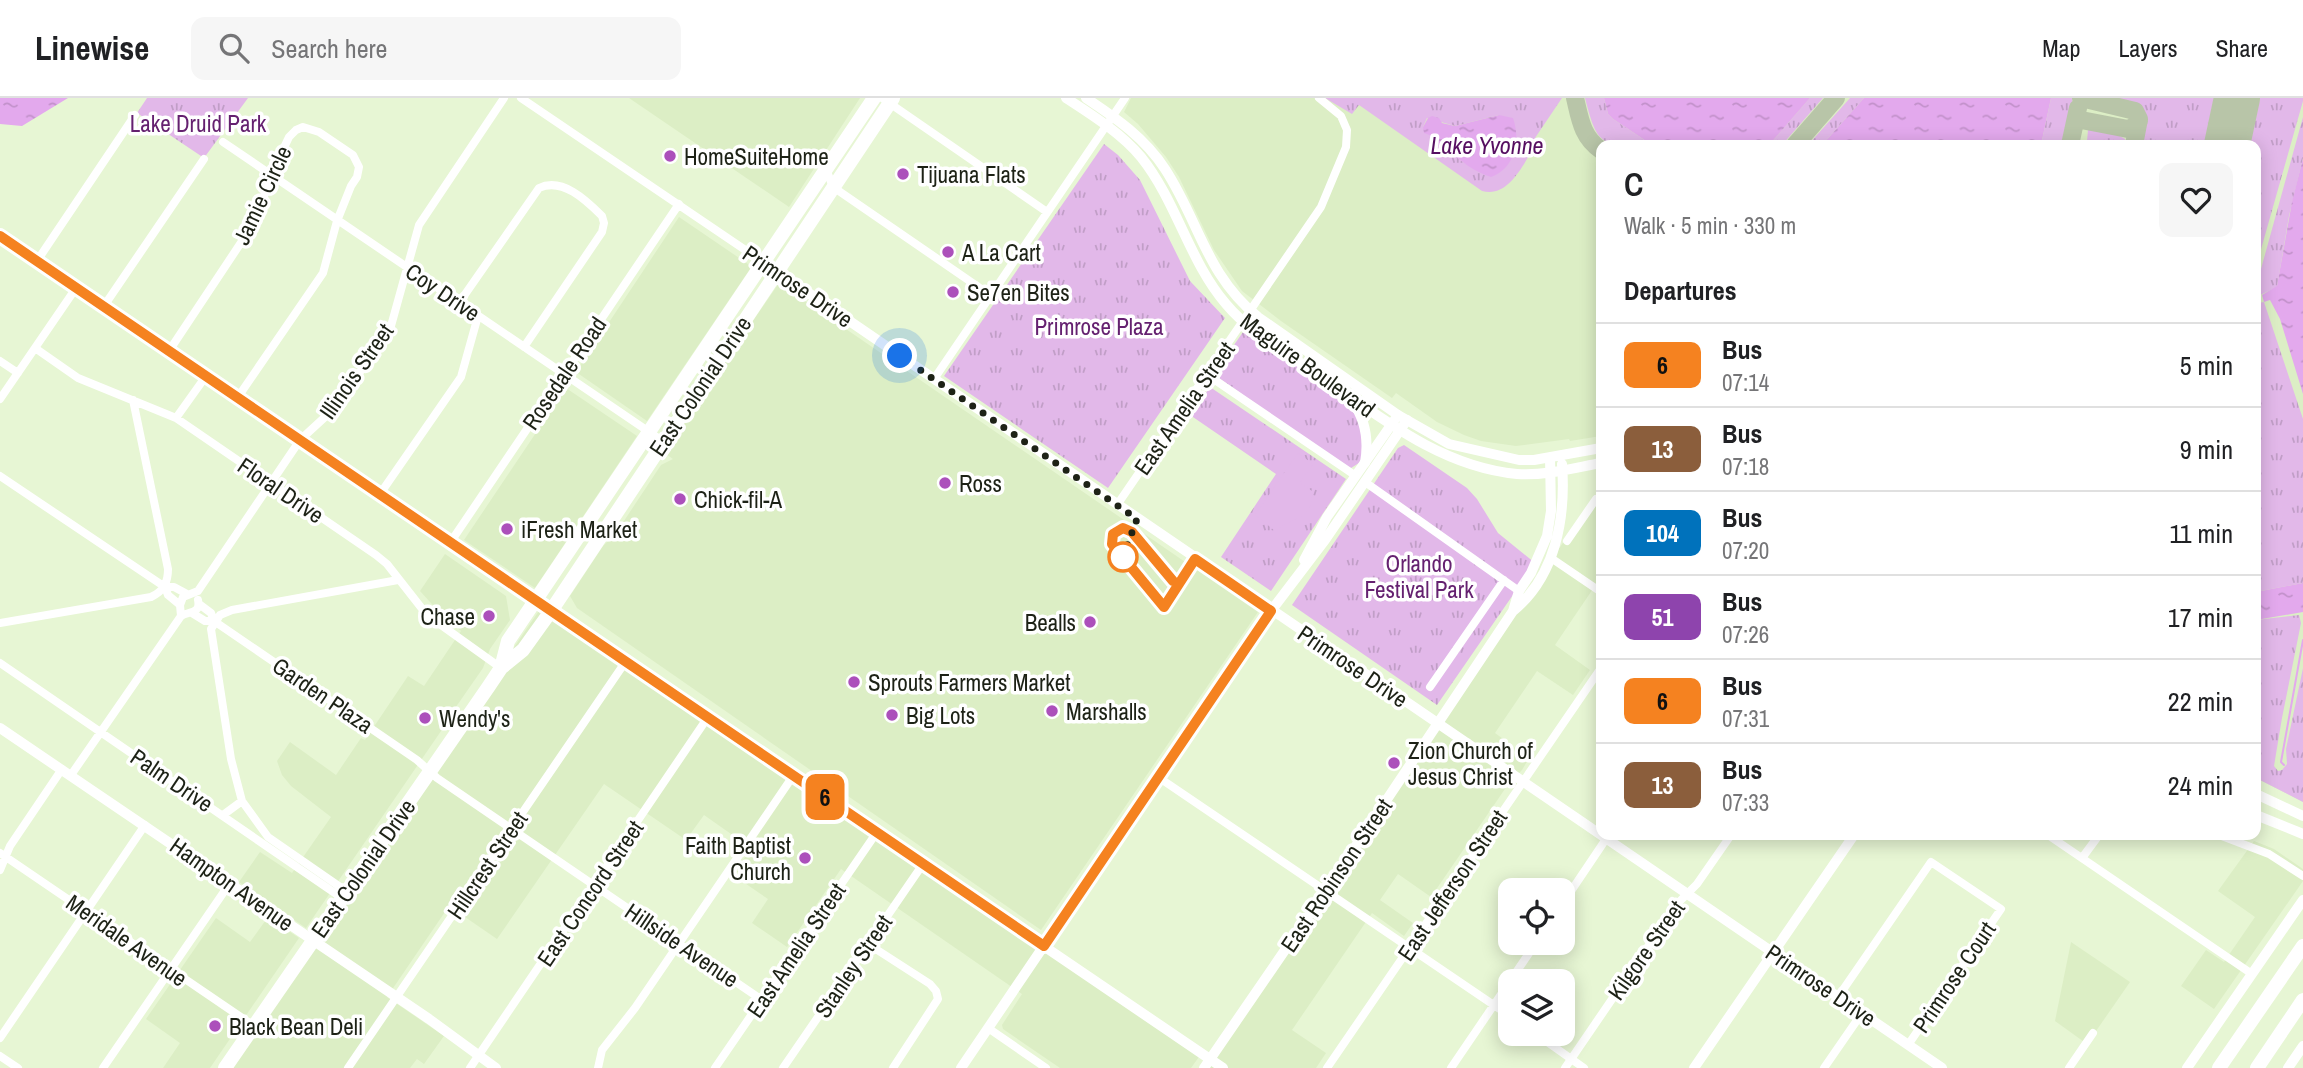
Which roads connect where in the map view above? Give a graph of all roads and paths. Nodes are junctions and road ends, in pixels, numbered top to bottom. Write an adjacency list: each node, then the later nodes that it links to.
1 (503, 98): 22 (street, Illinois Street)
2 (521, 98): 16 (street, Primrose Drive)
3 (874, 98): 13 (highway, East Colonial Drive)
4 (1066, 98): 10 (main road, Maguire Boulevard)
5 (1086, 98): 10 (main road, Maguire Boulevard)
6 (1125, 98): 10 (street)
7 (1319, 98): 29 (street, East Amelia Street)
8 (888, 100): 15 (highway, East Colonial Drive); 17 (street)
9 (135, 116): 20 (street)
10 (1108, 120): 17 (street); 29 (main road, Maguire Boulevard)
11 (223, 142): 14 (street, Coy Drive)
12 (204, 159): 27 (street)
13 (826, 169): 15 (street); 21 (highway, East Colonial Drive)
14 (271, 175): 18 (street, Coy Drive); 18 (street, Jamie Circle); 32 (street, Jamie Circle)
15 (833, 187): 23 (highway, East Colonial Drive); 25 (street)
16 (679, 204): 21 (street, Primrose Drive); 35 (street, Rosedale Road)
17 (1047, 212): 25 (street)
18 (338, 221): 22 (street, Coy Drive); 40 (street)
19 (0, 236): 20 (street)
20 (37, 261): 24 (street)
21 (763, 262): 23 (street, Primrose Drive); 45 (highway, East Colonial Drive)
22 (406, 268): 26 (street, Coy Drive); 46 (street, Illinois Street)
23 (777, 272): 38 (street, Primrose Drive); 47 (highway, East Colonial Drive)
24 (76, 288): 27 (street); 31 (street)
25 (990, 295): 38 (street)
26 (459, 303): 28 (street, Coy Drive); 30 (street)
27 (104, 306): 32 (street)
28 (478, 316): 30 (street, Coy Drive); 57 (street)
29 (1247, 316): 36 (street, East Amelia Street); 39 (main road, Maguire Boulevard); 44 (main road, Maguire Boulevard)
30 (524, 347): 35 (street, Coy Drive)
31 (35, 348): 34 (street); 42 (street, Floral Drive)
32 (169, 351): 37 (street)
33 (0, 361): 34 (street)
34 (18, 373): 41 (street)
35 (564, 374): 45 (street, Coy Drive); 63 (street, Rosedale Road)
36 (1206, 374): 54 (street); 59 (street, East Amelia Street)
37 (206, 376): 40 (street); 43 (street)
38 (934, 379): 59 (street, Primrose Drive)
39 (1346, 393): 44 (main road, Maguire Boulevard); 50 (main road)
40 (238, 397): 46 (street)
41 (0, 399)
42 (133, 400): 43 (street, Floral Drive); 68 (street)
43 (176, 418): 56 (street, Floral Drive)
44 (1399, 422): 49 (main road, Maguire Boulevard); 50 (street); 52 (main road, Maguire Boulevard); 55 (street)
45 (649, 432): 47 (street, Coy Drive); 72 (highway, East Colonial Drive)
46 (300, 440): 56 (street, Illinois Street); 57 (street)
47 (664, 442): 74 (highway, East Colonial Drive)
48 (1596, 448): 49 (main road, Maguire Boulevard)
49 (1556, 456): 52 (main road, East Robinson Street)
50 (1364, 463): 54 (street)
51 (1596, 464): 52 (main road, Maguire Boulevard)
52 (1557, 472): 60 (main road, East Robinson Street); 70 (main road, East Robinson Street)
53 (0, 476): 68 (street, Garden Plaza)
54 (1356, 476): 67 (street)
55 (1366, 482): 66 (street); 67 (street)
56 (271, 484): 65 (street, Floral Drive); 71 (street, Illinois Street)
57 (380, 494): 63 (street)
58 (1596, 499): 61 (street)
59 (1117, 505): 75 (street, Primrose Drive)
60 (1560, 529): 61 (street); 64 (main road, East Robinson Street)
61 (1574, 532): 62 (street)
62 (1567, 541)
63 (450, 543): 72 (street)
64 (1551, 558): 69 (street); 76 (main road, East Robinson Street)
65 (398, 580): 77 (street); 81 (street, Floral Drive)
66 (1504, 580): 70 (street); 84 (street)
67 (1290, 585): 75 (street)
68 (164, 587): 71 (street, Garden Plaza); 73 (street, Garden Plaza); 78 (street)
69 (1596, 589)
70 (1519, 591): 76 (main road, East Robinson Street)
71 (195, 597): 73 (street); 73 (street); 77 (street, Garden Plaza)
72 (535, 601): 74 (street); 81 (highway, East Colonial Drive)
73 (184, 611): 77 (street, Garden Plaza); 88 (street)
74 (551, 611): 79 (street); 81 (highway, East Colonial Drive)
75 (1271, 611): 86 (street, Primrose Drive); 92 (street)
76 (1513, 611): 86 (main road, East Robinson Street)
77 (215, 621): 90 (street, Garden Plaza); 95 (street)
78 (0, 623)
79 (626, 661): 85 (street); 100 (street, Hillcrest Street)
80 (3, 665): 83 (street); 88 (street, Palm Drive)
81 (501, 668): 90 (highway, East Colonial Drive)
82 (1596, 675): 93 (street, East Jefferson Street)
83 (0, 678)
84 (1430, 687)
85 (708, 718): 91 (street); 117 (street, East Concord Street)
86 (1438, 724): 93 (street, Primrose Drive); 119 (main road, East Robinson Street)
87 (0, 728): 89 (street, Hampton Avenue)
88 (102, 732): 89 (street); 96 (street, Palm Drive)
89 (67, 772): 99 (street, Hampton Avenue); 111 (street)
90 (430, 772): 100 (street, Hillside Avenue); 121 (highway, East Colonial Drive)
91 (793, 776): 102 (street); 125 (street)
92 (1158, 777): 119 (street); 127 (street)
93 (1522, 782): 101 (street, Primrose Drive); 129 (street, East Jefferson Street)
94 (2261, 796): 97 (main road)
95 (242, 801): 96 (street); 121 (street, Palm Drive)
96 (223, 815): 121 (street, Palm Drive)
97 (2303, 816)
98 (2261, 817): 103 (main road)
99 (145, 825): 116 (street, Hampton Avenue); 123 (street)
100 (512, 829): 117 (street, Hillside Avenue); 134 (street, Hillcrest Street)
101 (1596, 830)
102 (877, 832): 113 (street); 136 (street, East Amelia Street)
103 (2303, 834)
104 (1605, 840): 118 (street)
105 (1611, 840): 120 (street, Primrose Drive)
106 (1728, 840): 120 (street, Kilgore Street)
107 (1851, 840): 130 (street)
108 (2055, 840): 112 (street)
109 (2095, 840): 112 (street)
110 (2232, 840): 115 (street)
111 (3, 855): 114 (street); 123 (street, Meridale Avenue)
112 (2082, 859): 133 (street)
113 (923, 864): 126 (street, Stanley Street); 127 (street)
114 (0, 870)
115 (2303, 876)
116 (230, 883): 124 (street, Hampton Avenue); 132 (street)
117 (595, 885): 125 (street, Hillside Avenue); 148 (street, East Concord Street)
118 (1575, 886)
119 (1325, 892): 129 (street); 151 (main road, East Robinson Street)
120 (1687, 893): 130 (street, Primrose Drive); 150 (street, Kilgore Street)
121 (344, 895): 124 (highway, East Colonial Drive)
122 (2303, 900): 133 (main road)
123 (87, 912): 132 (street, Meridale Avenue); 144 (street)
124 (313, 940): 134 (street, Hampton Avenue); 141 (highway, East Colonial Drive)
125 (678, 943): 136 (street, Hillside Avenue); 158 (street)
126 (868, 944): 160 (street, Stanley Street); 161 (street)
127 (1044, 946): 142 (street); 151 (street)
128 (2303, 946): 174 (highway)
129 (1409, 948): 138 (street); 165 (street, East Jefferson Street)
130 (1773, 952): 135 (street, Primrose Drive); 169 (street)
131 (1528, 955): 138 (street)
132 (170, 970): 141 (street, Meridale Avenue); 153 (street)
133 (2252, 974): 173 (main road)
134 (397, 997): 148 (street, Hampton Avenue); 155 (street, Hillcrest Street)
135 (1838, 997): 140 (street, Primrose Drive); 145 (street, Primrose Court)
136 (762, 1000): 159 (street, East Amelia Street)
137 (2303, 1000): 175 (highway)
138 (1494, 1005): 139 (street); 166 (street)
139 (1498, 1008)
140 (1862, 1013): 145 (street, Primrose Drive); 170 (street)
141 (254, 1026): 154 (highway, East Colonial Drive)
142 (988, 1028): 162 (street); 163 (street)
143 (2093, 1033): 172 (street)
144 (0, 1038)
145 (1908, 1045): 171 (street, Primrose Drive)
146 (1553, 1046): 150 (street)
147 (2303, 1046): 176 (main road)
148 (479, 1055): 156 (street, East Concord Street); 157 (street, Hampton Avenue)
149 (0, 1056): 152 (street)
150 (1571, 1059): 167 (street, Kilgore Street); 168 (street)
151 (1207, 1064): 164 (street)
152 (18, 1068)
153 (103, 1068)
154 (225, 1068)
155 (348, 1068)
156 (470, 1068)
157 (496, 1068)
158 (598, 1068)
159 (715, 1068)
160 (783, 1068)
161 (893, 1068)
162 (961, 1068)
163 (1046, 1068)
164 (1223, 1068)
165 (1327, 1068)
166 (1451, 1068)
167 (1565, 1068)
168 (1584, 1068)
169 (1694, 1068)
170 (1825, 1068)
171 (1941, 1068)
172 (2069, 1068)
173 (2187, 1068)
174 (2220, 1068)
175 (2257, 1068)
176 (2288, 1068)

